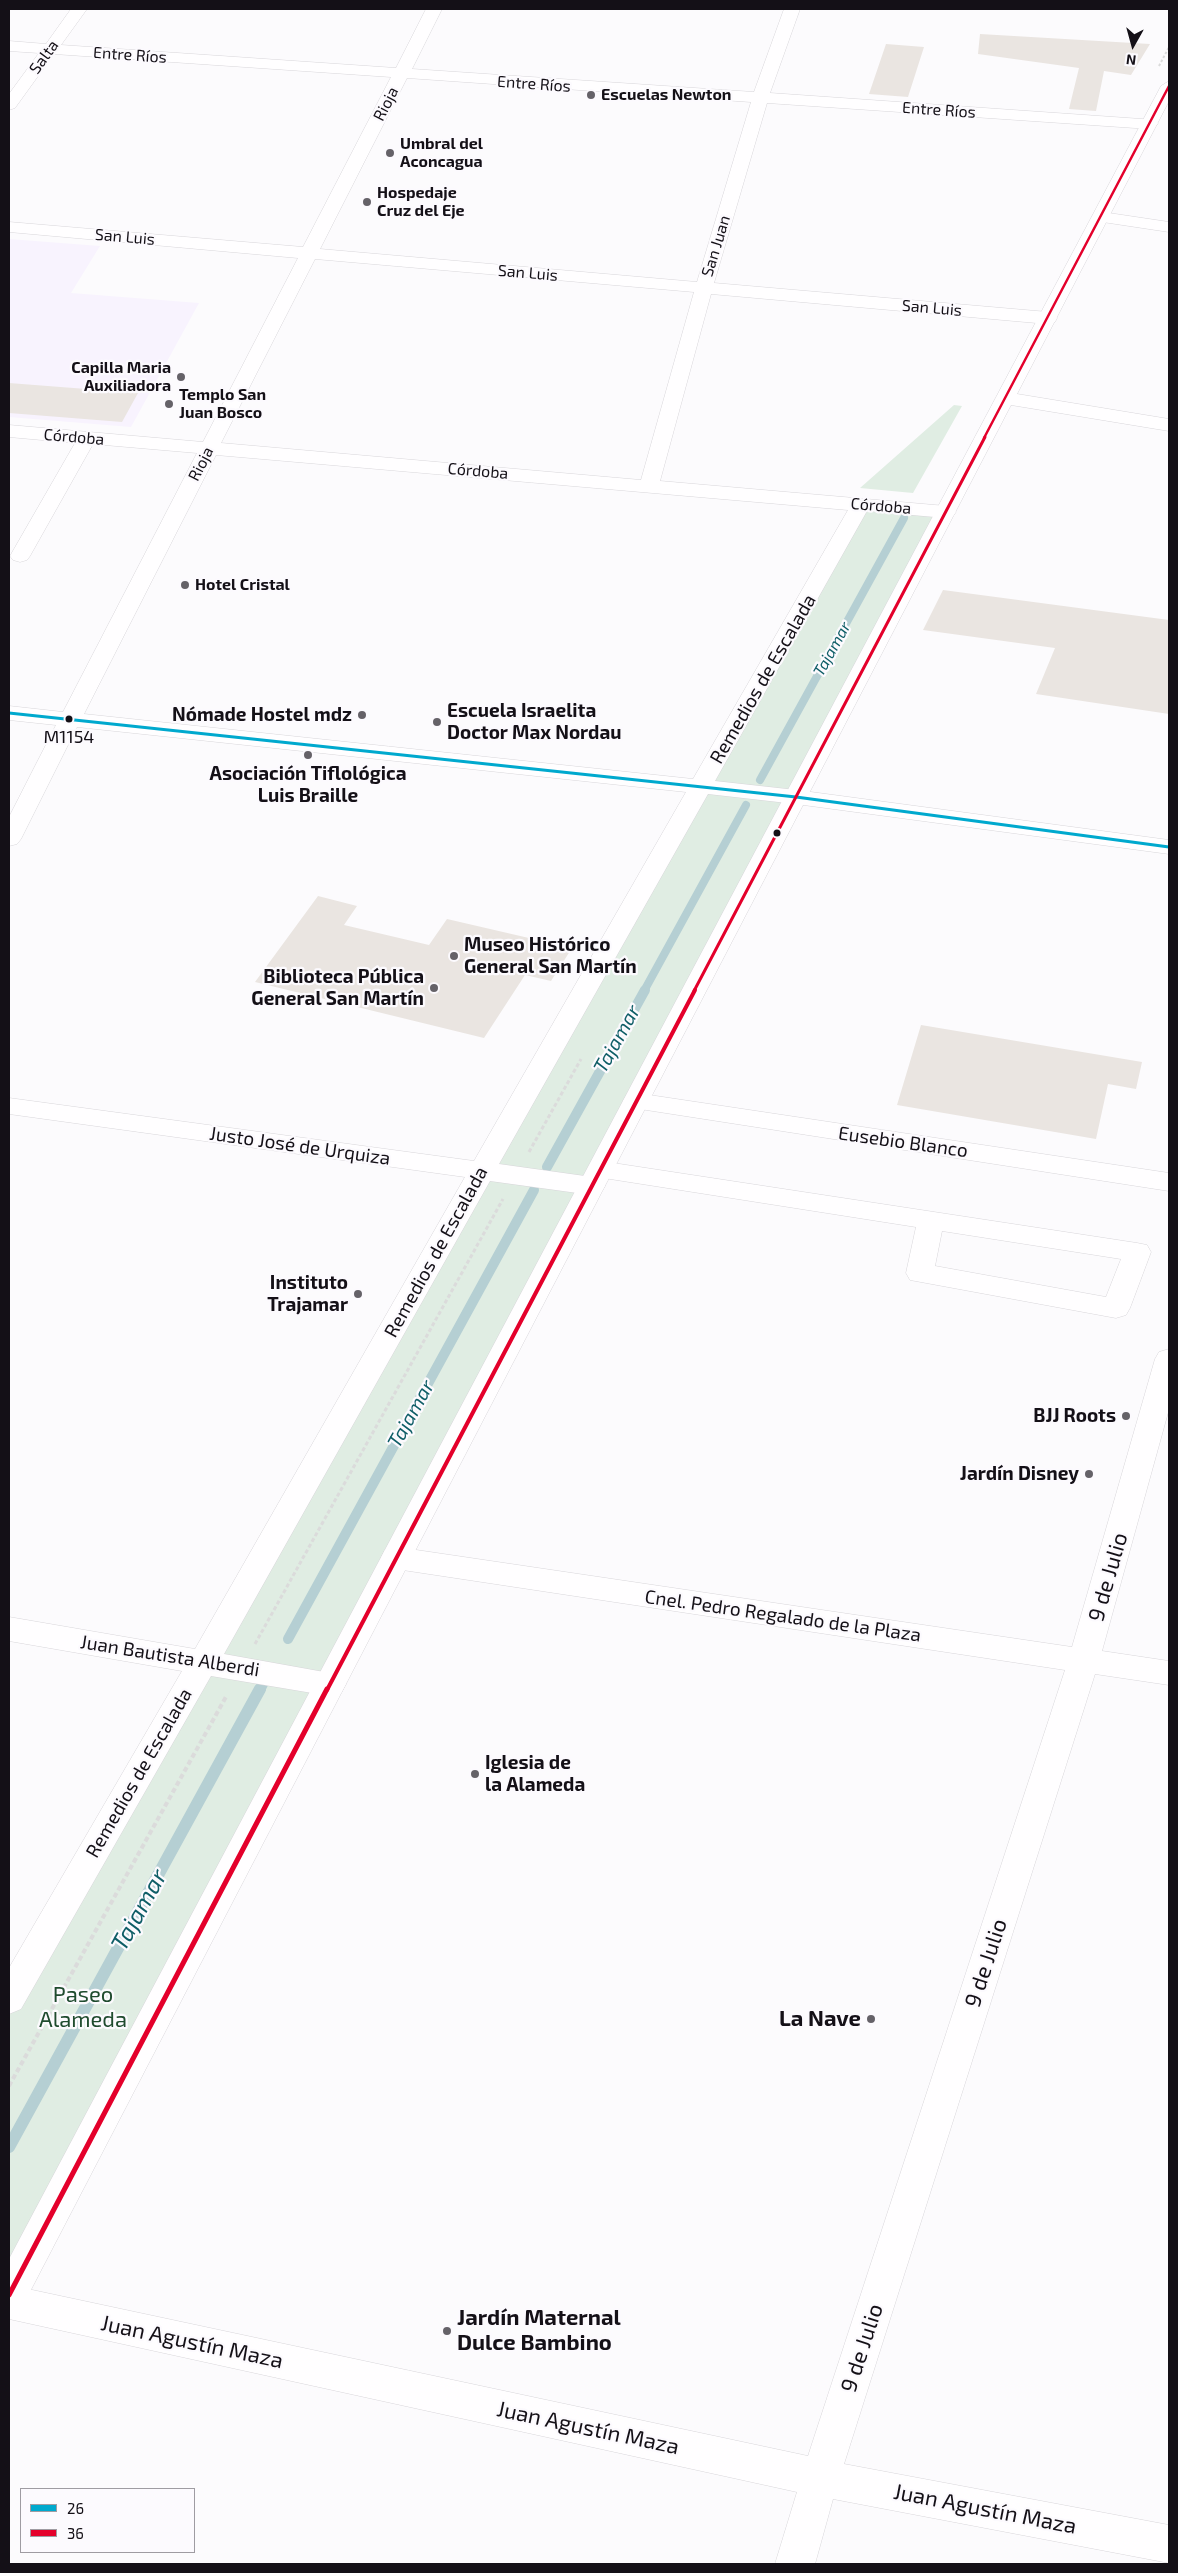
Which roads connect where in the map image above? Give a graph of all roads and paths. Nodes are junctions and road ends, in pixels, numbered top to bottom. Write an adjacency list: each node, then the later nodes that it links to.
1 (79, 9): 5 (street, Salta)
2 (434, 9): 6 (street, Rioja)
3 (792, 9): 8 (street, San Juan)
4 (9, 46): 5 (street, Entre Ríos)
5 (49, 49): 6 (street, Entre Ríos); 9 (street, Salta)
6 (400, 74): 8 (street, Entre Ríos); 14 (street, Rioja)
7 (1169, 86): 10 (street)
8 (760, 99): 10 (street, Entre Ríos); 15 (street, San Juan)
9 (9, 105)
10 (1150, 124): 11 (street)
11 (1102, 217): 13 (street); 16 (street)
12 (9, 227): 14 (street, San Luis)
13 (1169, 227)
14 (310, 253): 15 (street, San Luis); 21 (street, Rioja)
15 (704, 288): 16 (street, San Luis); 22 (street, San Juan)
16 (1048, 318): 17 (street)
17 (1006, 398): 18 (street); 24 (street)
18 (1169, 425)
19 (9, 431): 20 (street, Córdoba)
20 (87, 438): 21 (street, Córdoba); 25 (street)
21 (208, 448): 22 (street, Córdoba); 27 (street, Rioja)
22 (649, 485): 23 (street, Córdoba)
23 (861, 504): 24 (street, Córdoba); 28 (street, Remedios de Escalada)
24 (946, 512): 29 (street)
25 (20, 556)
26 (9, 712): 27 (street)
27 (72, 719): 28 (street); 30 (street, Rioja)
28 (701, 787): 29 (street); 35 (street, Remedios de Escalada)
29 (796, 798): 31 (street); 33 (street)
30 (9, 839)
31 (1169, 846)
32 (583, 1055): 36 (path)
33 (636, 1101): 37 (street); 38 (street, Eusebio Blanco)
34 (9, 1106): 35 (street, Justo José de Urquiza)
35 (482, 1170): 36 (street, Justo José de Urquiza); 44 (street, Remedios de Escalada)
36 (516, 1175): 37 (street, Justo José de Urquiza); 45 (path)
37 (596, 1178): 39 (street, Justo José de Urquiza); 41 (street)
38 (1169, 1182)
39 (931, 1221): 39 (street, Justo José de Urquiza)
40 (1169, 1359): 43 (street, 9 de Julio)
41 (396, 1558): 43 (street, Cnel. Pedro Regalado de la Plaza); 47 (street)
42 (9, 1629): 44 (street, Juan Bautista Alberdi)
43 (1084, 1660): 46 (street, Cnel. Pedro Regalado de la Plaza); 52 (street, 9 de Julio)
44 (203, 1662): 45 (street, Juan Bautista Alberdi); 48 (street, Remedios de Escalada)
45 (242, 1668): 47 (street, Juan Bautista Alberdi); 49 (path)
46 (1169, 1673)
47 (330, 1684): 50 (street)
48 (9, 1999)
49 (9, 2086)
50 (9, 2295)
51 (9, 2302): 52 (street, Juan Agustín Maza)
52 (820, 2478): 53 (street, Juan Agustín Maza); 54 (street, 9 de Julio)
53 (1169, 2544)
54 (795, 2564)

